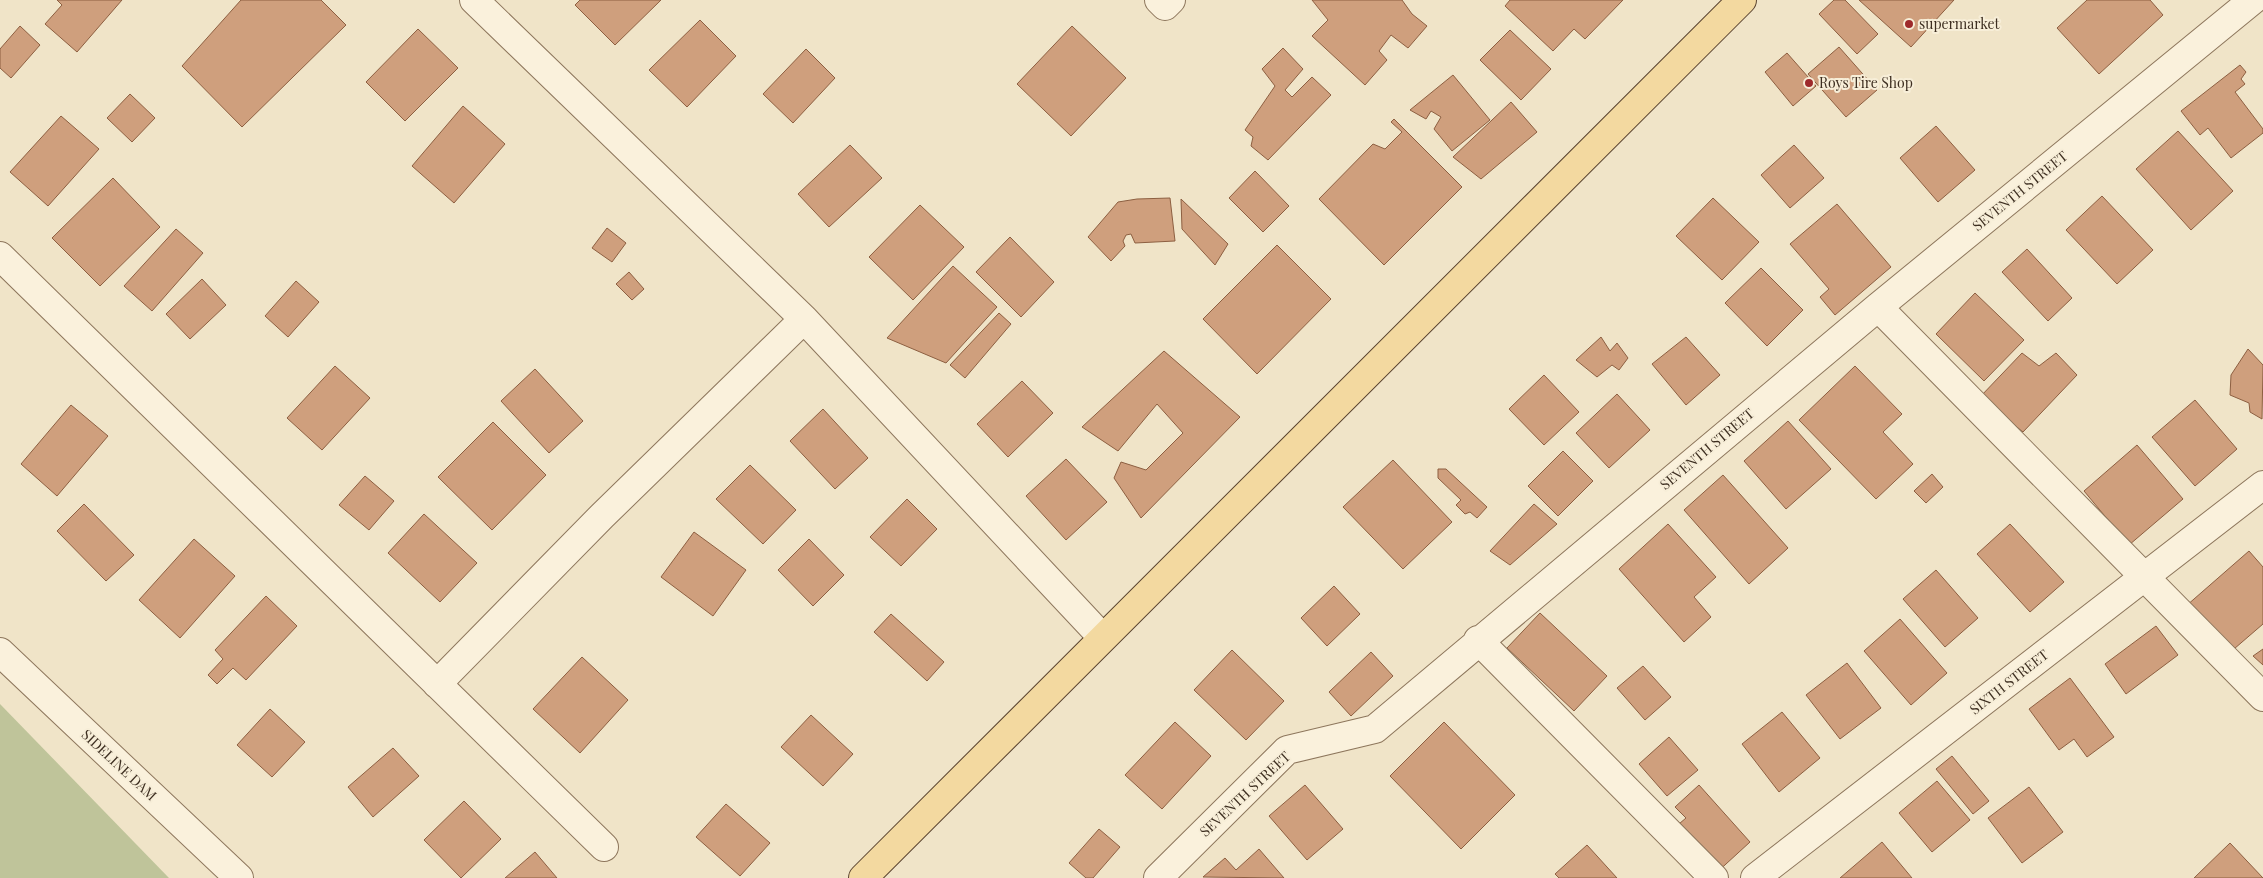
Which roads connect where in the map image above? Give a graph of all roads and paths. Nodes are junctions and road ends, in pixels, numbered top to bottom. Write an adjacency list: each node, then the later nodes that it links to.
1 (474, 0): 8 (street)
2 (1159, 0): 3 (street)
3 (1171, 0)
4 (1742, 0): 11 (main road)
5 (2253, 0): 7 (street, SEVENTH STREET)
6 (0, 256): 14 (street)
7 (1878, 307): 10 (street); 12 (street, SEVENTH STREET)
8 (804, 320): 11 (street); 14 (street)
9 (2263, 485): 10 (street, SIXTH STREET)
10 (2146, 576): 15 (street); 21 (street, SIXTH STREET)
11 (1102, 637): 18 (main road)
12 (1478, 640): 19 (street, SEVENTH STREET); 20 (street)
13 (0, 652): 17 (street, SIDELINE DAM)
14 (437, 684): 16 (street)
15 (2263, 697)
16 (604, 848)
17 (238, 878)
18 (863, 878)
19 (1158, 878)
20 (1714, 878)
21 (1755, 878)

